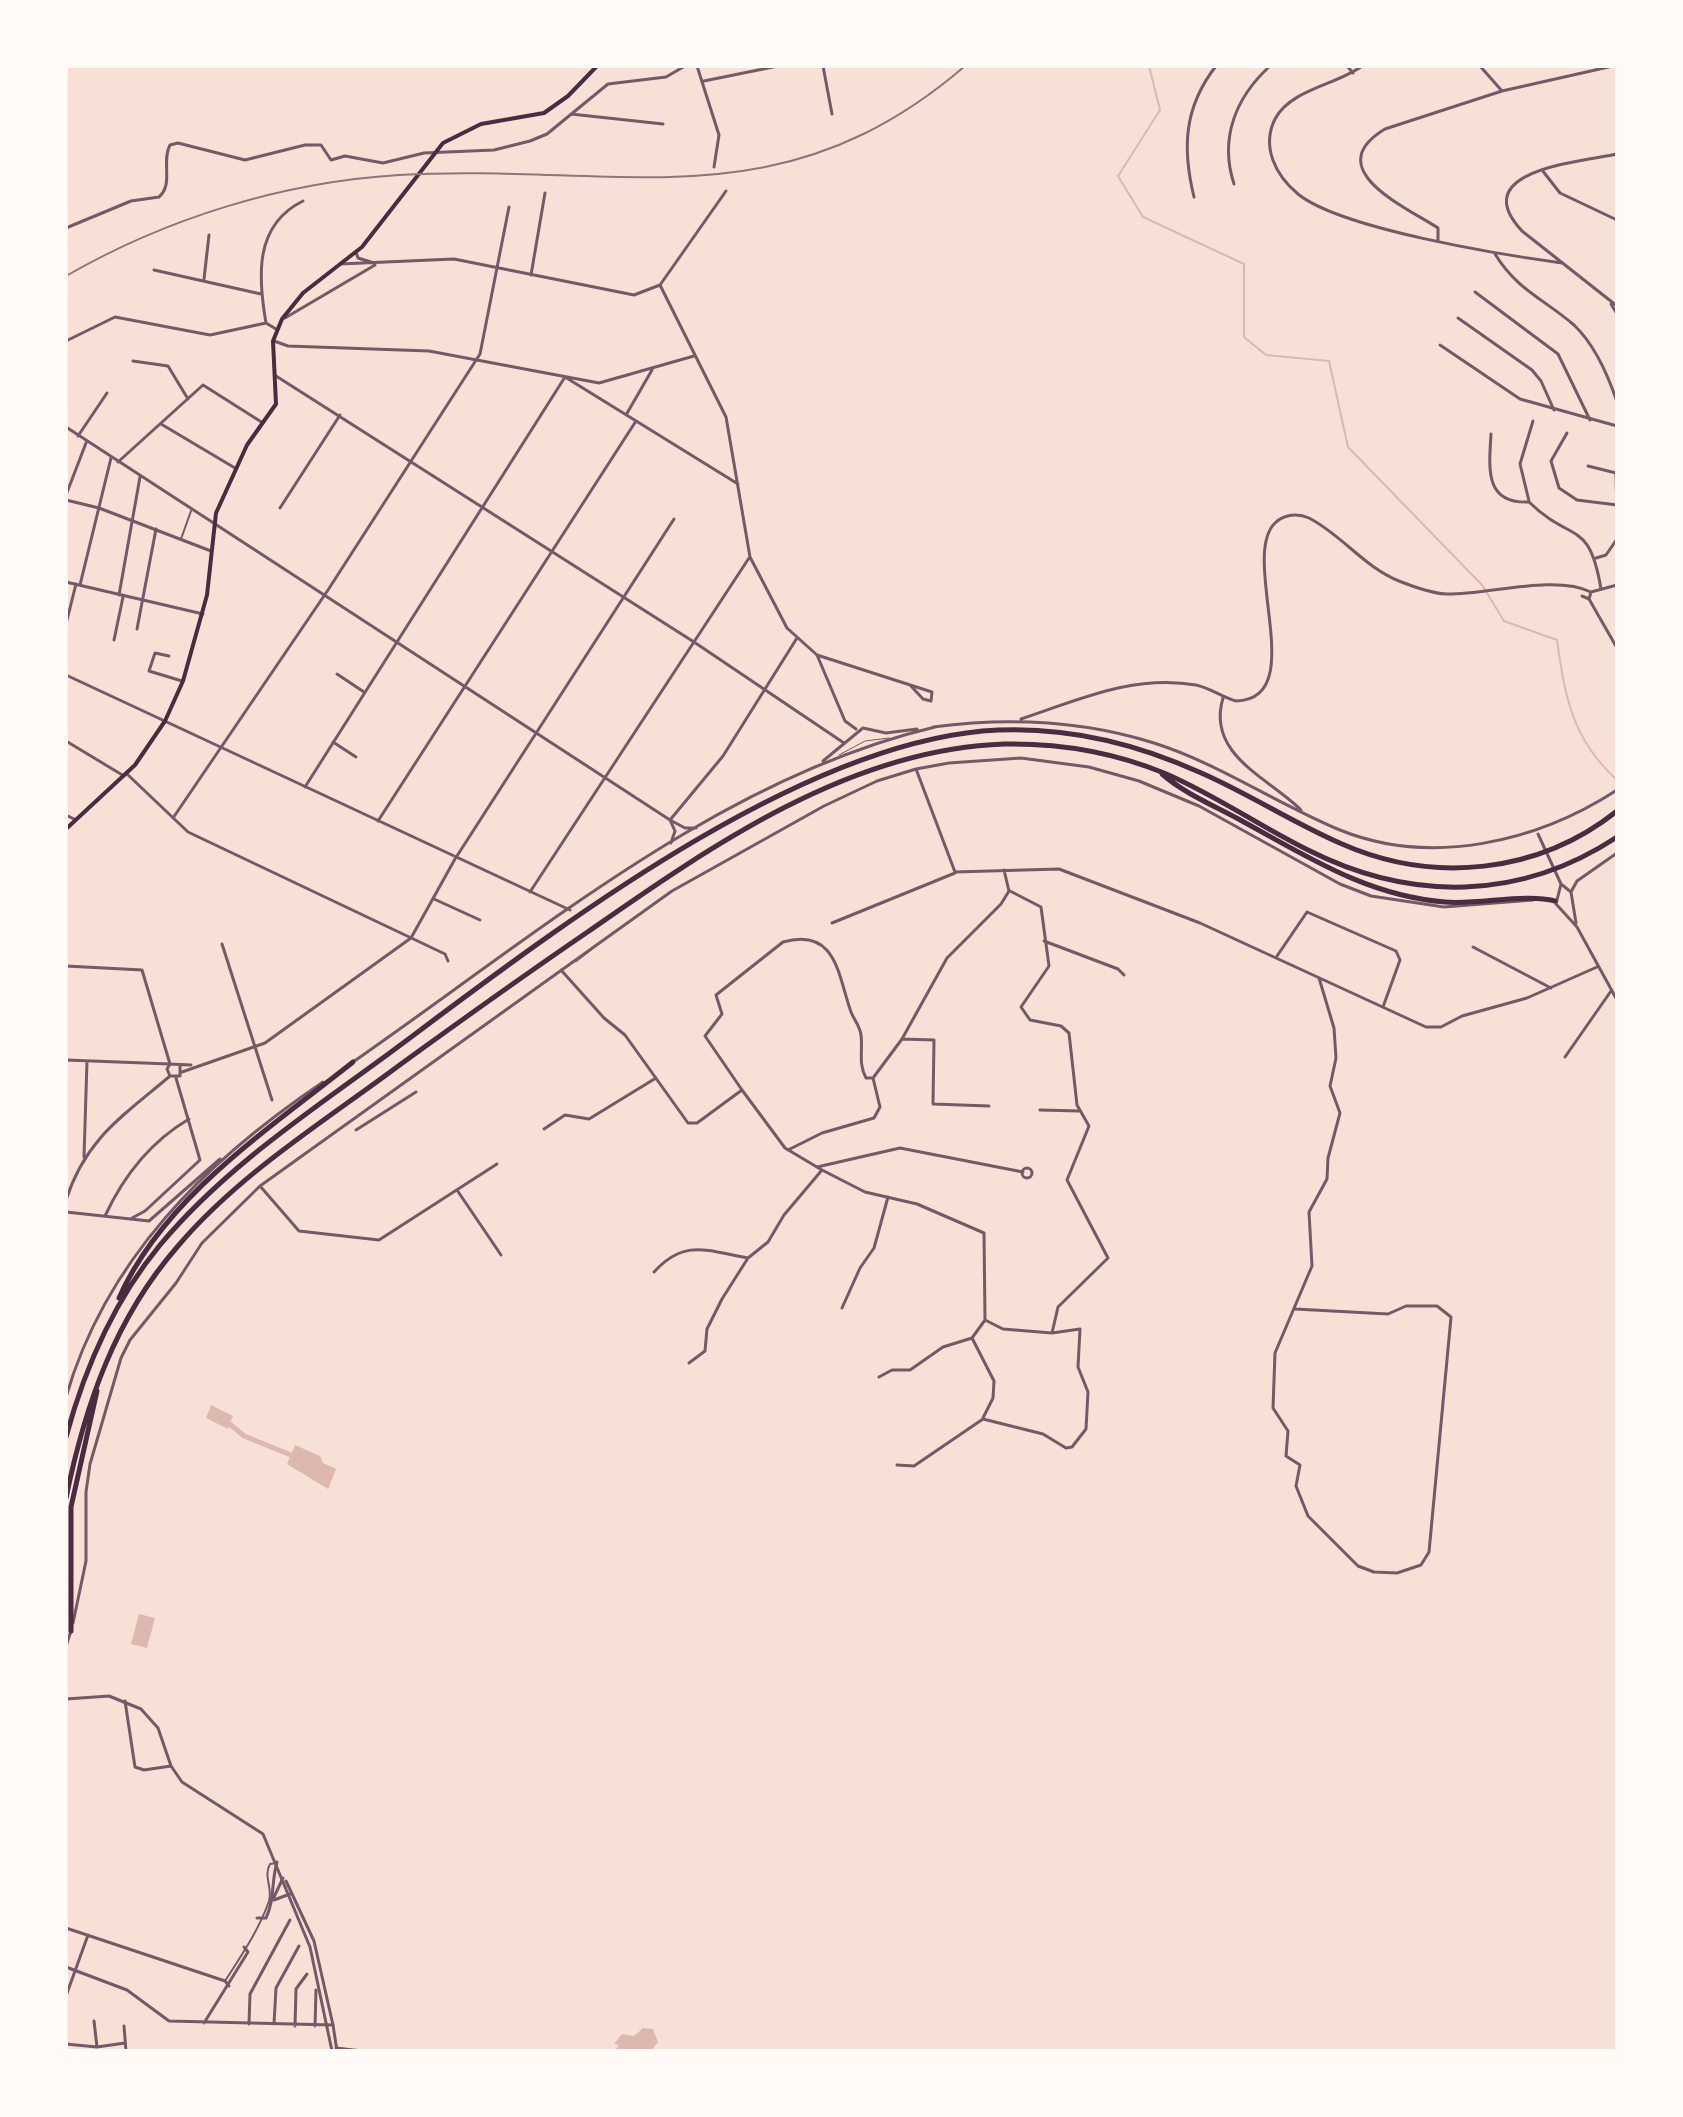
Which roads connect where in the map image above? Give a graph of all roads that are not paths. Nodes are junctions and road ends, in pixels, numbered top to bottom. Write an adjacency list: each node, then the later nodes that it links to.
1 (597, 66): 33 (main road)
2 (685, 66): 17 (street)
3 (697, 66): 15 (street)
4 (778, 66): 15 (street)
5 (823, 66): 18 (street)
6 (1216, 66): 26 (street)
7 (1270, 66): 23 (street)
8 (1347, 66): 13 (street)
9 (1362, 66): 13 (street)
10 (1480, 66): 16 (street)
11 (1572, 66): 14 (street)
12 (1613, 66): 14 (street)
13 (1353, 73): 32 (street)
14 (1574, 75): 16 (street)
15 (704, 81): 21 (street)
16 (1502, 91): 32 (street)
17 (571, 114): 19 (street); 30 (street)
18 (832, 114)
19 (663, 124)
20 (1617, 154): 22 (street)
21 (714, 167)
22 (1542, 170): 29 (street); 36 (street)
23 (1234, 184)
24 (726, 191): 42 (street)
25 (545, 193): 40 (street)
26 (1194, 197)
27 (303, 201): 44 (street)
28 (509, 207): 38 (street)
29 (1617, 220)
30 (66, 228)
31 (209, 235): 41 (street)
32 (1438, 240): 34 (street)
33 (356, 252): 35 (street); 37 (main road)
34 (1495, 254): 36 (street); 63 (street)
35 (379, 263): 37 (street); 38 (street); 49 (street)
36 (1562, 263): 45 (street)
37 (340, 264): 49 (main road)
38 (495, 268): 40 (street); 56 (street)
39 (154, 270): 41 (street)
40 (531, 275): 42 (street)
41 (204, 279): 44 (street)
42 (660, 285): 55 (street)
43 (1475, 292): 67 (street)
44 (261, 294): 50 (street)
45 (1609, 301): 46 (street); 47 (street)
46 (1617, 306)
47 (1617, 314)
48 (1458, 318): 64 (street)
49 (282, 319): 51 (main road)
50 (266, 323): 51 (street); 52 (street)
51 (276, 329): 53 (main road)
52 (68, 340)
53 (273, 341): 56 (street); 59 (main road)
54 (1440, 345): 64 (street)
55 (694, 356): 58 (street); 84 (street)
56 (477, 359): 60 (street); 79 (street)
57 (133, 361): 62 (street)
58 (653, 367): 60 (street); 66 (street)
59 (276, 376): 65 (street); 70 (main road)
60 (565, 377): 66 (street); 88 (street)
61 (107, 393): 76 (street)
62 (188, 399): 70 (street); 71 (street)
63 (1617, 402)
64 (1554, 410): 67 (street)
65 (340, 415): 79 (street); 90 (street)
66 (626, 415): 68 (street)
67 (1590, 420): 72 (street)
68 (636, 421): 84 (street); 100 (street)
69 (1533, 421): 86 (street)
70 (263, 423): 82 (main road)
71 (161, 424): 80 (street); 82 (street)
72 (1617, 426)
73 (66, 427): 76 (street)
74 (1567, 433): 87 (street)
75 (1491, 434): 86 (street)
76 (78, 436): 77 (street)
77 (86, 441): 78 (street); 85 (street)
78 (111, 458): 80 (street); 89 (street)
79 (411, 461): 88 (street); 113 (street)
80 (118, 462): 83 (street)
81 (1588, 466): 87 (street)
82 (235, 468): 95 (main road)
83 (140, 477): 91 (street); 94 (street)
84 (738, 484): 101 (street)
85 (66, 498): 89 (street)
86 (1529, 502): 102 (street)
87 (1616, 505): 92 (street)
88 (482, 506): 100 (street); 122 (street)
89 (99, 508): 94 (street); 104 (street)
90 (280, 508)
91 (191, 511): 95 (street); 97 (street)
92 (1617, 515)
93 (674, 519): 111 (street)
94 (133, 520): 96 (street); 110 (street)
95 (213, 526): 99 (main road); 113 (street)
96 (156, 529): 97 (street); 115 (street)
97 (181, 539): 99 (street)
98 (1617, 539): 102 (street)
99 (211, 551): 116 (main road)
100 (552, 551): 111 (street); 130 (street)
101 (750, 557): 119 (street); 121 (street)
102 (1596, 558): 107 (street)
103 (66, 582): 104 (street)
104 (78, 585): 110 (street); 117 (street)
105 (1617, 585): 107 (street)
106 (1571, 589): 108 (street); 112 (street); 133 (street)
107 (1601, 589): 109 (street)
108 (1584, 590): 109 (street); 112 (street)
109 (1591, 592): 114 (street)
110 (121, 596): 115 (street); 120 (street)
111 (623, 596): 121 (street); 138 (street)
112 (1582, 596): 114 (street)
113 (323, 597): 122 (street); 142 (street)
114 (1589, 599): 123 (street)
115 (144, 602): 116 (street); 118 (street)
116 (203, 614): 128 (main road)
117 (66, 624)
118 (137, 629)
119 (797, 638): 124 (street); 131 (street)
120 (114, 640)
121 (694, 642): 131 (street); 148 (street)
122 (395, 643): 130 (street); 132 (street)
123 (1617, 648)
124 (817, 655): 129 (street); 137 (street)
125 (169, 656): 128 (street)
126 (337, 674): 132 (street)
127 (66, 675): 135 (street)
128 (183, 681): 135 (main road)
129 (911, 686): 129 (street)
130 (464, 687): 138 (street); 157 (street)
131 (764, 689): 141 (street); 156 (street)
132 (364, 692): 140 (street)
133 (1224, 697): 134 (street); 152 (street)
134 (1019, 720): 136 (street); 152 (street)
135 (165, 721): 142 (street); 147 (main road)
136 (935, 727): 137 (street); 144 (street)
137 (858, 730): 141 (street)
138 (536, 733): 148 (street); 166 (street)
139 (66, 741): 147 (street)
140 (333, 742): 143 (street); 149 (street)
141 (844, 743): 144 (street)
142 (221, 746): 149 (street); 154 (street)
143 (356, 757)
144 (813, 768): 159 (street)
145 (916, 769): 168 (street); 175 (street); 190 (street)
146 (1158, 771): 163 (highway); 175 (highway); 245 (highway)
147 (126, 775): 154 (street); 155 (main road)
148 (604, 777): 156 (street); 173 (street)
149 (305, 787): 157 (street)
150 (1617, 790): 158 (street)
151 (1617, 811): 241 (highway)
152 (1304, 813): 161 (street)
153 (66, 815): 155 (street)
154 (173, 818): 182 (street)
155 (76, 820): 160 (main road)
156 (670, 820): 159 (street); 164 (street)
157 (377, 821): 166 (street)
158 (1544, 825): 161 (street); 162 (street)
159 (697, 828): 164 (street)
160 (66, 829)
161 (1521, 834): 162 (street)
162 (1538, 834): 169 (street)
163 (1617, 837)
164 (671, 843): 178 (street)
165 (1617, 853): 170 (street)
166 (455, 859): 173 (street); 174 (street)
167 (1004, 870): 168 (street); 171 (street); 186 (street)
168 (955, 872): 180 (street)
169 (1561, 884): 170 (street); 172 (street)
170 (1568, 890): 172 (street); 176 (street)
171 (1009, 891): 183 (street); 197 (street)
172 (1559, 891): 175 (street)
173 (530, 892): 178 (street)
174 (434, 899): 179 (street); 182 (street)
175 (1556, 902): 177 (street)
176 (1573, 904): 177 (street); 181 (street)
177 (1562, 908): 181 (street)
178 (571, 910): 202 (street)
179 (480, 920)
180 (832, 923)
181 (1577, 927): 189 (street)
182 (411, 938): 187 (street); 198 (street)
183 (1044, 941): 191 (street); 217 (street)
184 (222, 944): 198 (street)
185 (1473, 947): 193 (street)
186 (1276, 958): 192 (street); 196 (street)
187 (448, 961)
188 (66, 966): 203 (street)
189 (1597, 967): 193 (street); 194 (street)
190 (561, 970): 209 (street); 215 (street)
191 (1124, 975)
192 (1319, 978): 196 (street); 239 (street)
193 (1552, 988): 196 (street)
194 (1611, 991): 195 (street); 199 (street)
195 (1617, 1000)
196 (1383, 1007)
197 (902, 1039): 210 (street); 214 (street)
198 (255, 1048): 205 (street); 213 (street)
199 (1565, 1057)
200 (66, 1060): 201 (street)
201 (87, 1061): 203 (street); 224 (street)
202 (353, 1062): 223 (street); 241 (highway)
203 (169, 1065): 204 (street); 207 (street)
204 (180, 1065): 205 (street); 206 (street)
205 (195, 1065): 206 (street)
206 (182, 1072): 208 (street)
207 (170, 1076): 208 (street); 224 (street)
208 (176, 1078): 218 (street)
209 (656, 1078): 211 (street); 220 (street)
210 (873, 1078): 211 (street); 222 (street)
211 (742, 1090): 222 (street)
212 (416, 1092): 219 (street)
213 (272, 1100)
214 (989, 1106)
215 (363, 1110): 219 (street); 228 (street)
216 (1040, 1110): 217 (street)
217 (1079, 1111): 242 (street)
218 (189, 1119): 233 (street); 234 (street)
219 (370, 1121): 221 (street)
220 (544, 1129)
221 (356, 1130)
222 (788, 1150): 226 (street)
223 (229, 1153): 234 (street); 247 (street)
224 (84, 1158): 231 (street)
225 (497, 1164): 229 (street)
226 (819, 1169): 227 (street); 230 (street); 236 (street)
227 (1023, 1172)
228 (260, 1186): 229 (street); 252 (street)
229 (457, 1190): 235 (street)
230 (888, 1197): 238 (street); 240 (street)
231 (66, 1200)
232 (66, 1212): 233 (street)
233 (105, 1216): 234 (street)
234 (129, 1219)
235 (501, 1255)
236 (748, 1258): 237 (street); 244 (street)
237 (654, 1272)
238 (842, 1308)
239 (1295, 1309): 239 (street)
240 (985, 1320): 242 (street); 243 (street)
241 (109, 1321): 249 (highway)
242 (1052, 1333): 248 (street)
243 (972, 1338): 246 (street); 248 (street)
244 (689, 1363)
245 (103, 1367): 251 (highway); 252 (highway)
246 (879, 1377)
247 (66, 1397)
248 (983, 1419): 250 (street)
249 (66, 1437)
250 (897, 1465)
251 (66, 1498)
252 (71, 1631): 253 (street)
253 (66, 1646)
254 (66, 1699): 255 (street)
255 (125, 1701): 256 (street); 256 (street)
256 (171, 1766): 257 (street)
257 (277, 1862): 258 (street); 259 (street); 259 (street)
258 (283, 1878): 260 (street); 261 (street); 279 (street)
259 (270, 1886): 261 (street); 262 (street)
260 (290, 1894): 261 (street); 279 (street)
261 (274, 1899): 262 (street)
262 (259, 1918): 267 (street)
263 (290, 1920): 277 (street)
264 (66, 1928): 265 (street)
265 (88, 1935): 269 (street); 271 (street)
266 (299, 1946): 278 (street)
267 (244, 1948): 271 (street); 272 (street)
268 (66, 1967): 269 (street)
269 (77, 1970): 274 (street); 276 (street)
270 (307, 1974): 281 (street)
271 (225, 1981): 272 (street)
272 (229, 1986): 276 (street)
273 (316, 1990): 282 (street)
274 (66, 1996)
275 (94, 2021): 285 (street)
276 (204, 2023): 277 (street)
277 (249, 2024): 278 (street)
278 (274, 2025): 281 (street)
279 (331, 2025): 282 (street); 286 (street)
280 (124, 2026): 283 (street)
281 (295, 2026): 282 (street)
282 (315, 2026)
283 (125, 2043): 285 (street); 287 (street)
284 (66, 2044): 285 (street)
285 (99, 2048)
286 (335, 2050): 288 (street)
287 (126, 2051)
288 (362, 2051)

